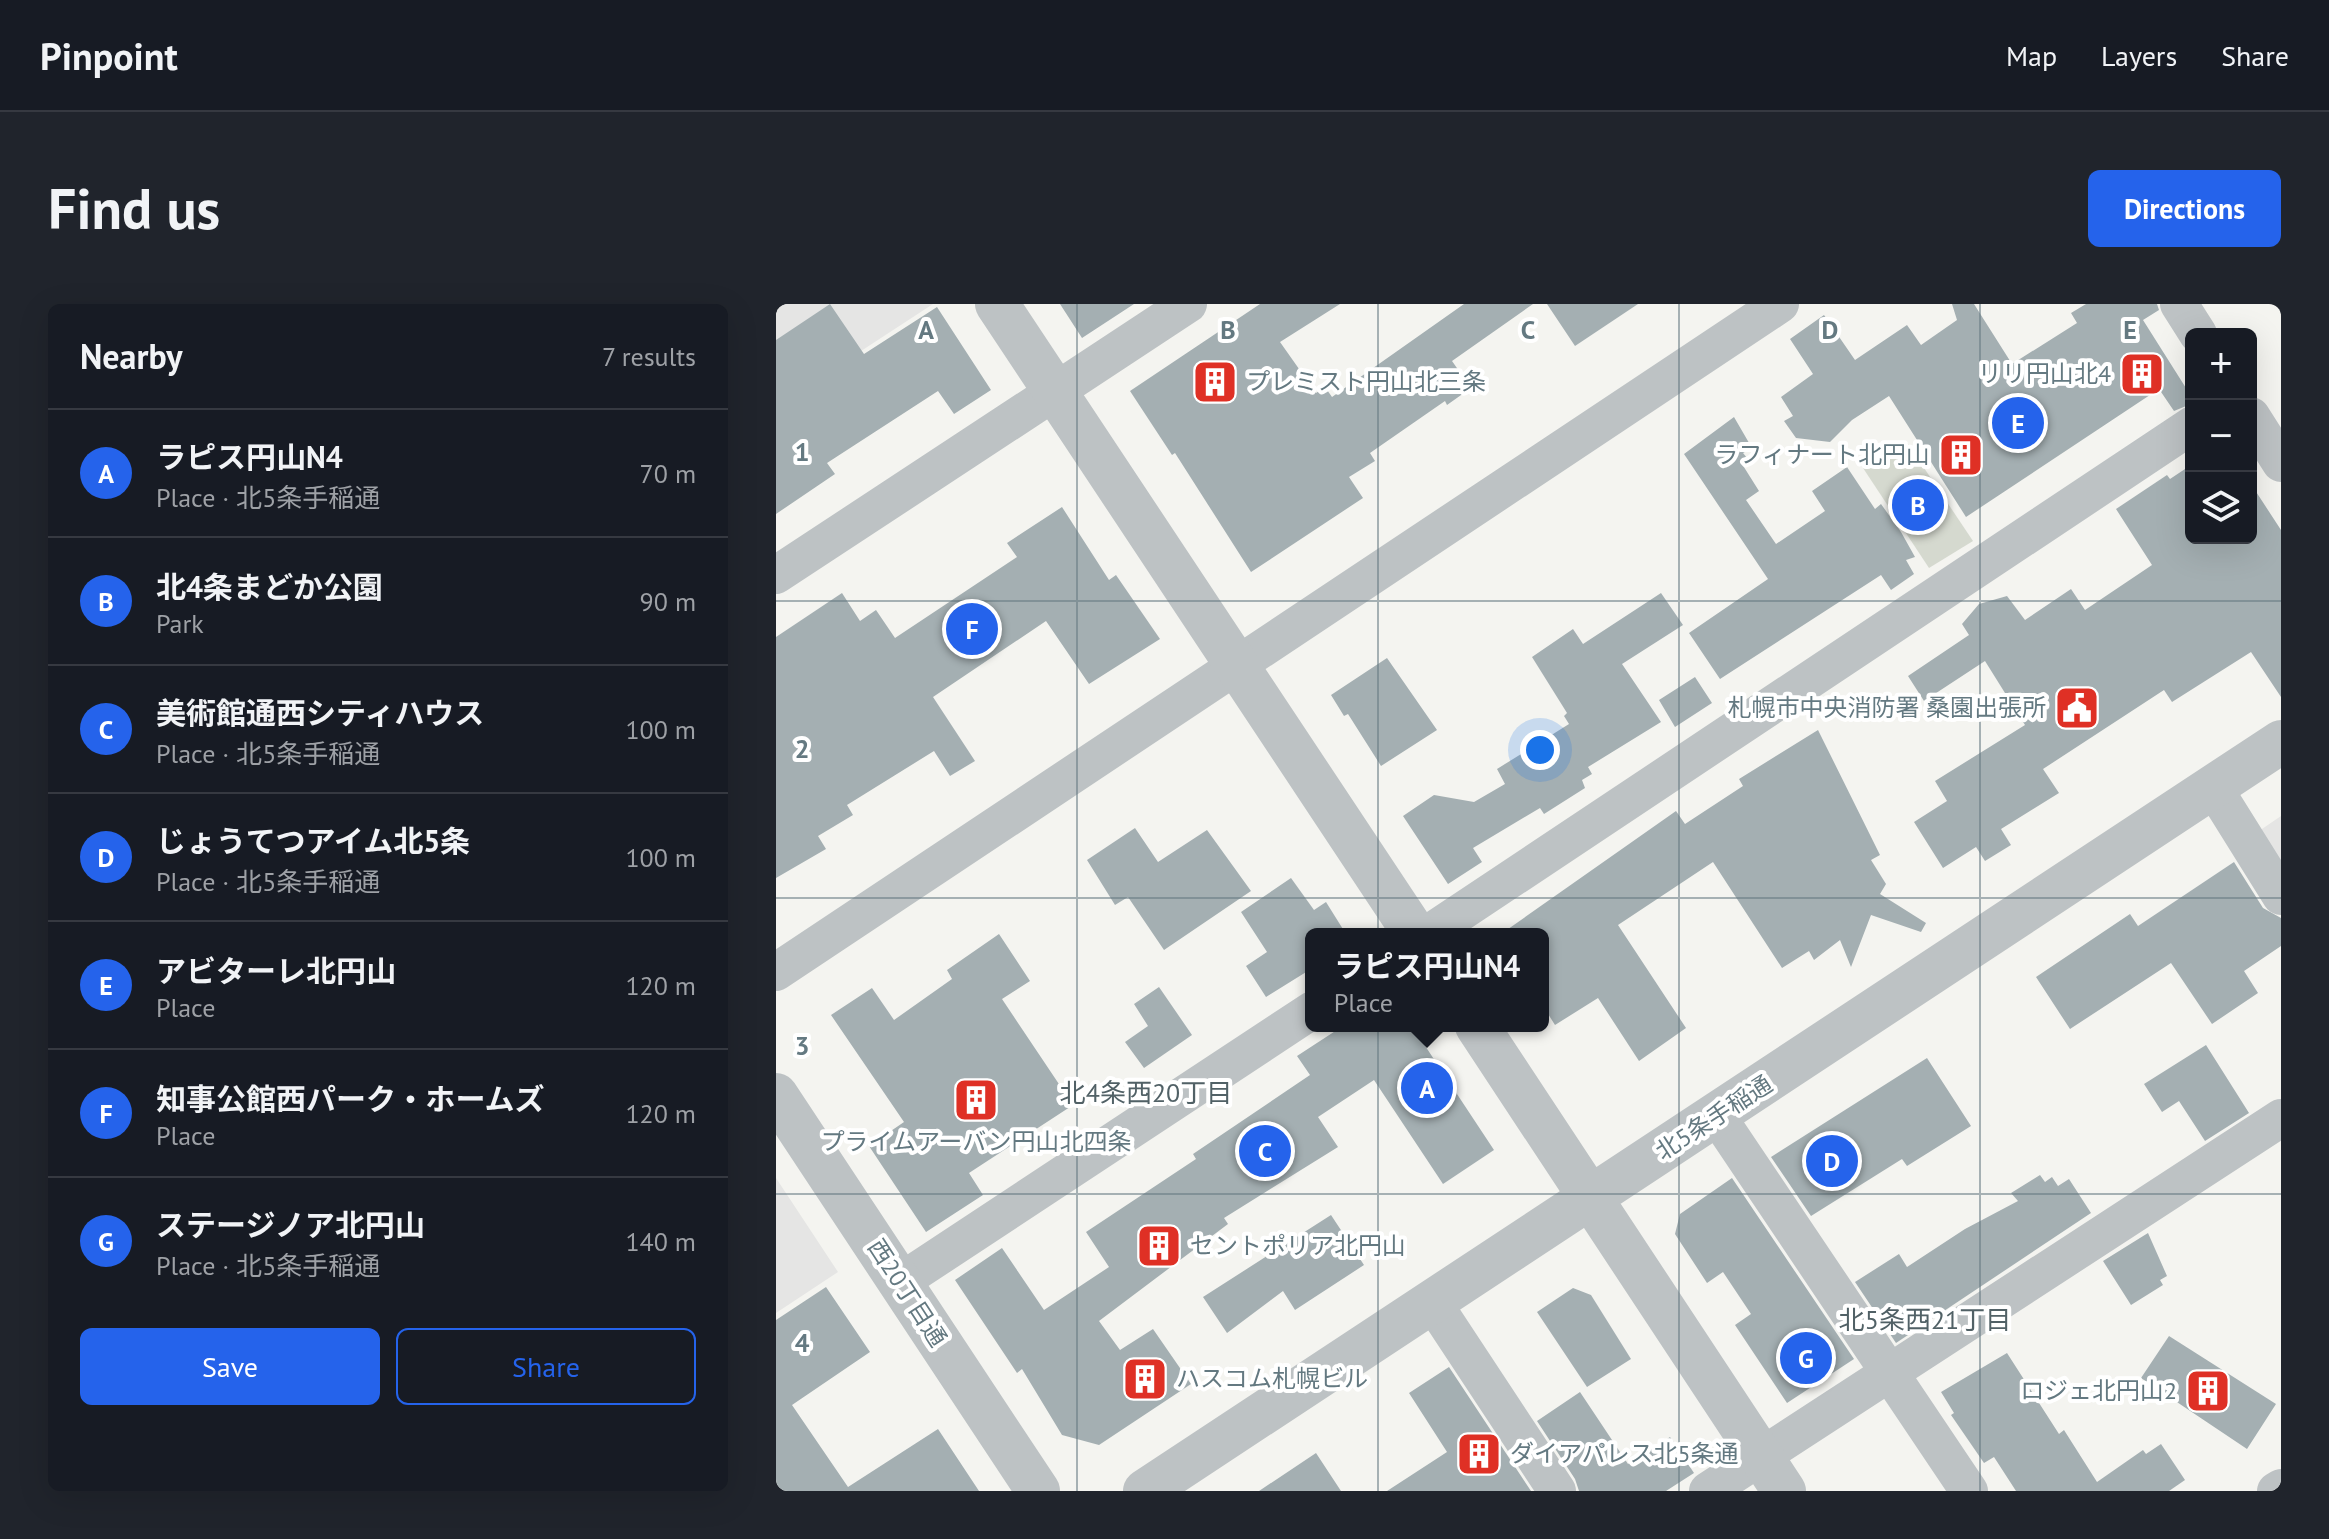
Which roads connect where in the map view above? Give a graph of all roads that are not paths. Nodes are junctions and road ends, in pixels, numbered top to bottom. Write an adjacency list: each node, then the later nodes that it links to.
1 (997, 304): 6 (street)
2 (1188, 304): 6 (street)
3 (1780, 304): 11 (street)
4 (2179, 304): 5 (street)
5 (2194, 328)
6 (1055, 391): 10 (street); 11 (street)
7 (2257, 425): 9 (street)
8 (2185, 430): 16 (street)
9 (2281, 463)
10 (776, 575)
11 (1236, 665): 15 (street); 17 (street)
12 (2281, 742): 13 (street, 北5条手稲通)
13 (2213, 787): 14 (street); 21 (street, 北5条手稲通)
14 (2281, 896)
15 (1411, 928)
16 (1437, 928)
17 (776, 972)
18 (1305, 1015): 24 (street)
19 (1481, 1032): 23 (street)
20 (776, 1095): 24 (street, 西20丁目通)
21 (1717, 1116): 23 (street, 北5条手稲通); 26 (street)
22 (2281, 1118): 26 (street)
23 (1592, 1198): 25 (street, 北5条手稲通); 27 (street)
24 (900, 1282): 28 (street, 西20丁目通)
25 (1433, 1303): 29 (street, 北5条手稲通); 30 (street)
26 (1890, 1373): 27 (street); 33 (street)
27 (1760, 1455): 31 (street); 32 (street)
28 (1038, 1491)
29 (1145, 1491)
30 (1557, 1491)
31 (1708, 1491)
32 (1784, 1491)
33 (1969, 1491)

